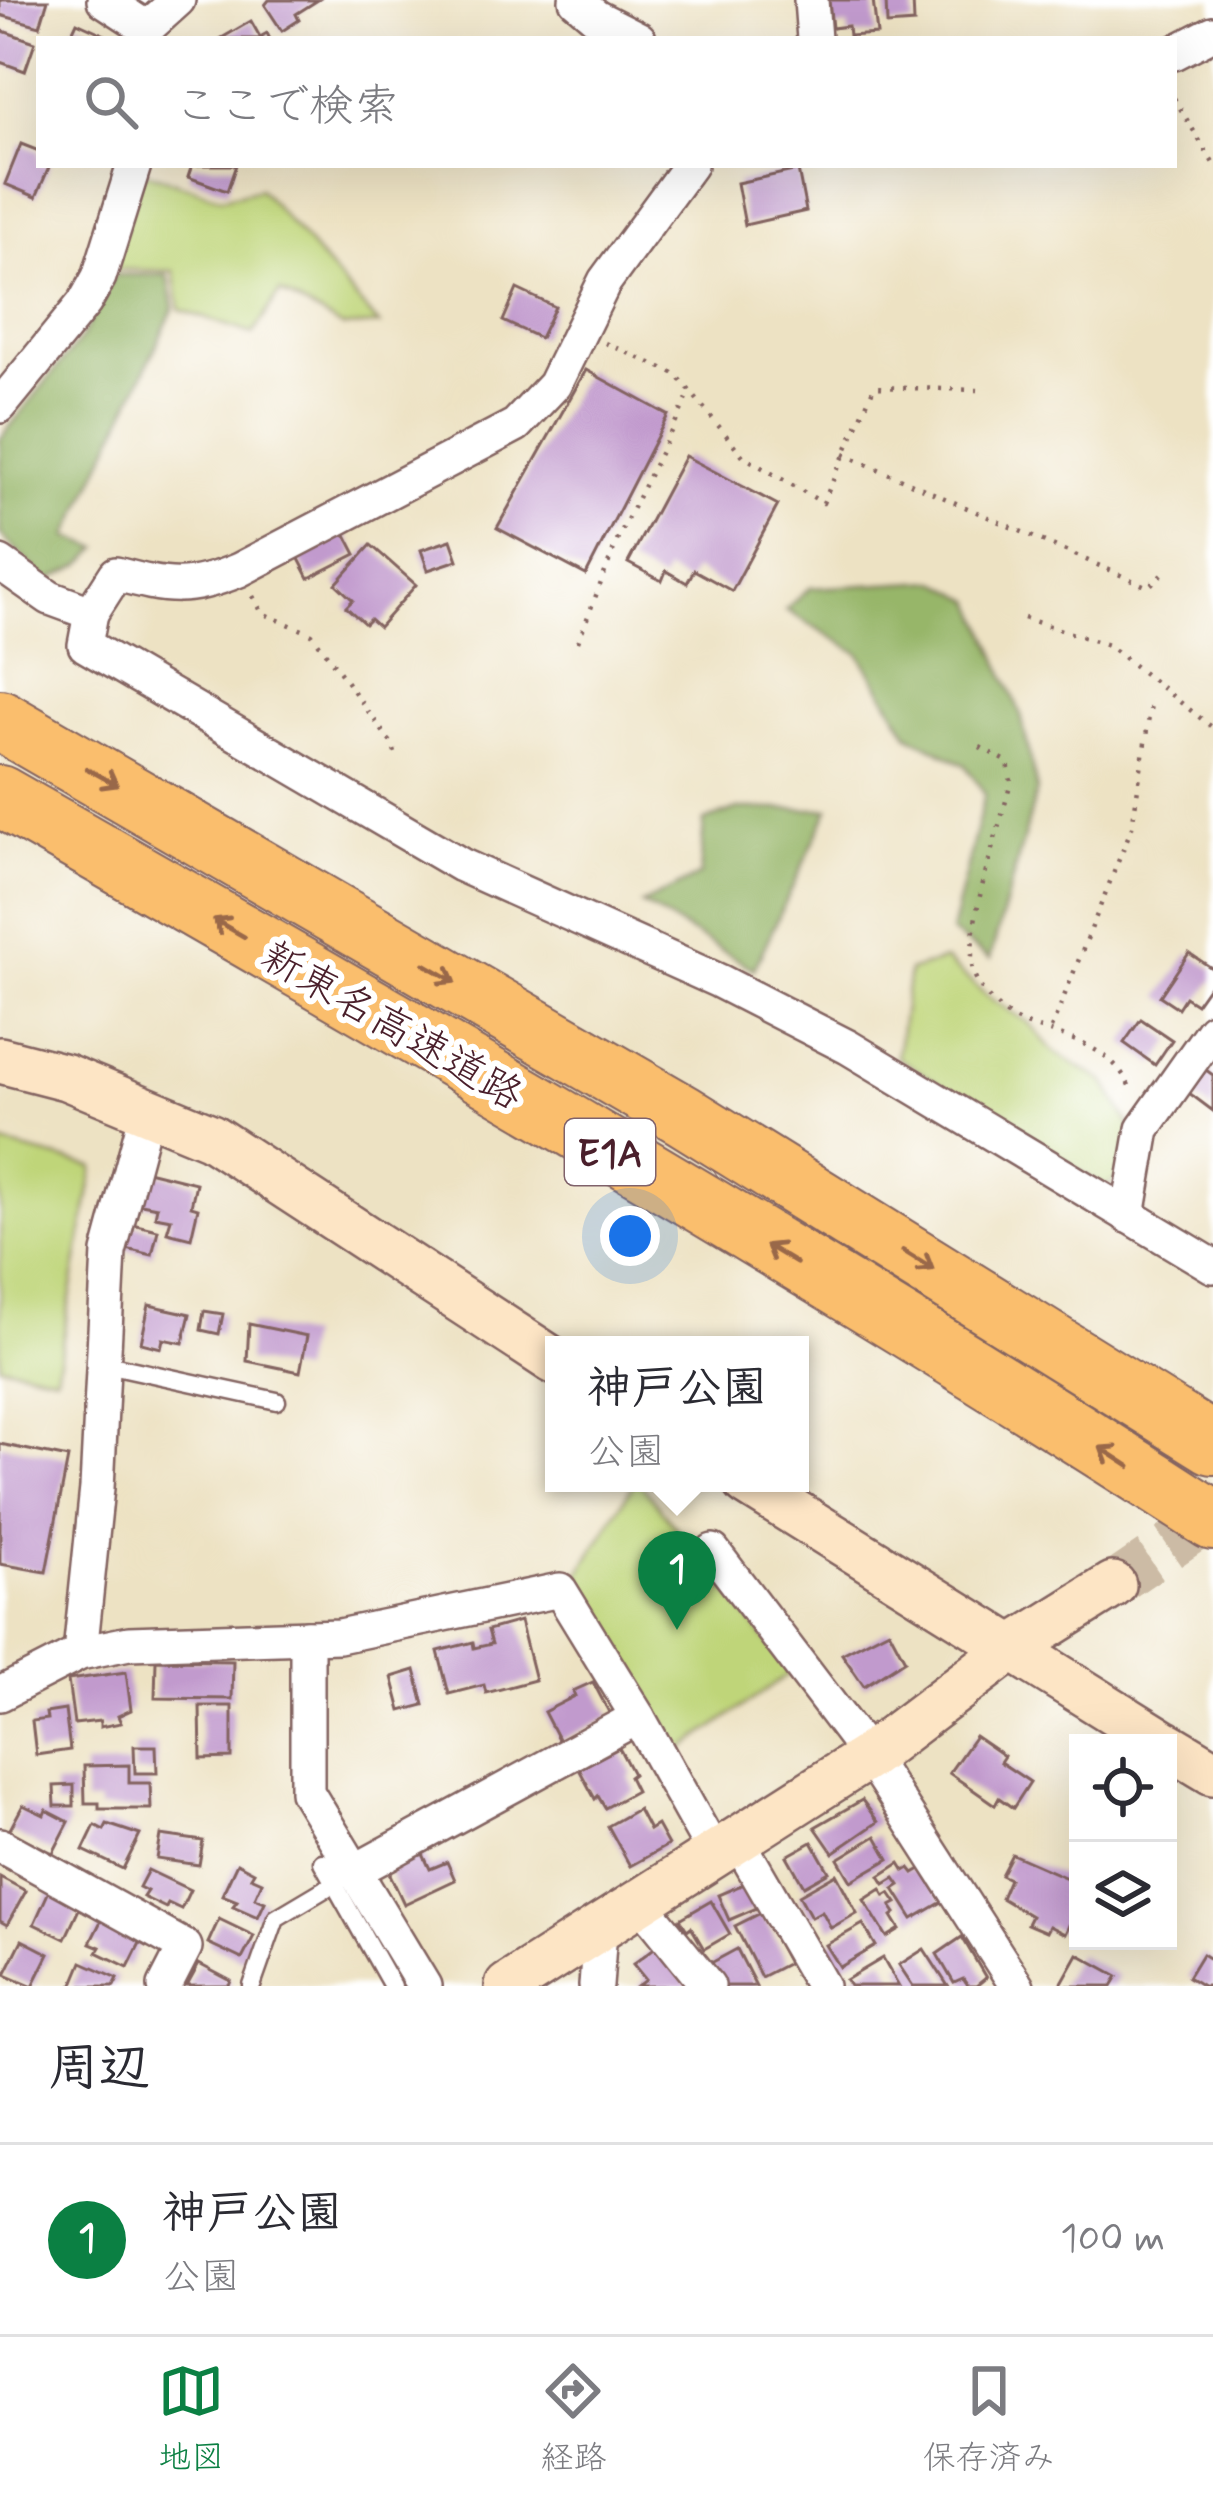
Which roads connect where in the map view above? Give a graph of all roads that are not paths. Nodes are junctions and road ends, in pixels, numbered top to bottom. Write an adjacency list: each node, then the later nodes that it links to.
1 (104, 0): 6 (street)
2 (178, 0): 6 (street)
3 (577, 0): 7 (street)
4 (811, 0): 8 (street)
5 (1213, 33): 9 (street)
6 (150, 34)
7 (633, 36)
8 (814, 36)
9 (1177, 51)
10 (133, 168): 12 (street)
11 (688, 168): 14 (street)
12 (0, 406)
13 (0, 563): 14 (street)
14 (91, 613): 20 (street)
15 (0, 720): 25 (highway, 新東名高速道路 / E1A, one-way to 25)
16 (0, 796): 27 (highway, 新東名高速道路 / E1A, one-way to 16)
17 (1213, 1030): 20 (street)
18 (0, 1060): 19 (street)
19 (148, 1108): 22 (street); 23 (street)
20 (1128, 1216): 21 (street)
21 (1213, 1266)
22 (545, 1355)
23 (102, 1363): 24 (lane); 32 (street)
24 (278, 1401)
25 (1213, 1444)
26 (760, 1492): 31 (street)
27 (1213, 1520)
28 (713, 1552): 37 (street)
29 (1113, 1585): 31 (street)
30 (307, 1636): 32 (street); 34 (street); 41 (street)
31 (1009, 1650): 35 (street); 37 (street)
32 (80, 1653): 33 (street)
33 (0, 1694)
34 (638, 1717): 40 (street); 41 (street)
35 (1149, 1734)
36 (1177, 1751): 38 (street)
37 (869, 1756): 40 (street); 52 (street)
38 (1213, 1772)
39 (0, 1845): 44 (street)
40 (725, 1845): 42 (street); 51 (street)
41 (337, 1872): 45 (lane); 46 (lane); 47 (street)
42 (640, 1902): 43 (street); 50 (street)
43 (600, 1929): 48 (street); 49 (street)
44 (165, 1986)
45 (252, 1986)
46 (392, 1986)
47 (424, 1986)
48 (508, 1986)
49 (596, 1986)
50 (708, 1986)
51 (823, 1986)
52 (1017, 1986)

